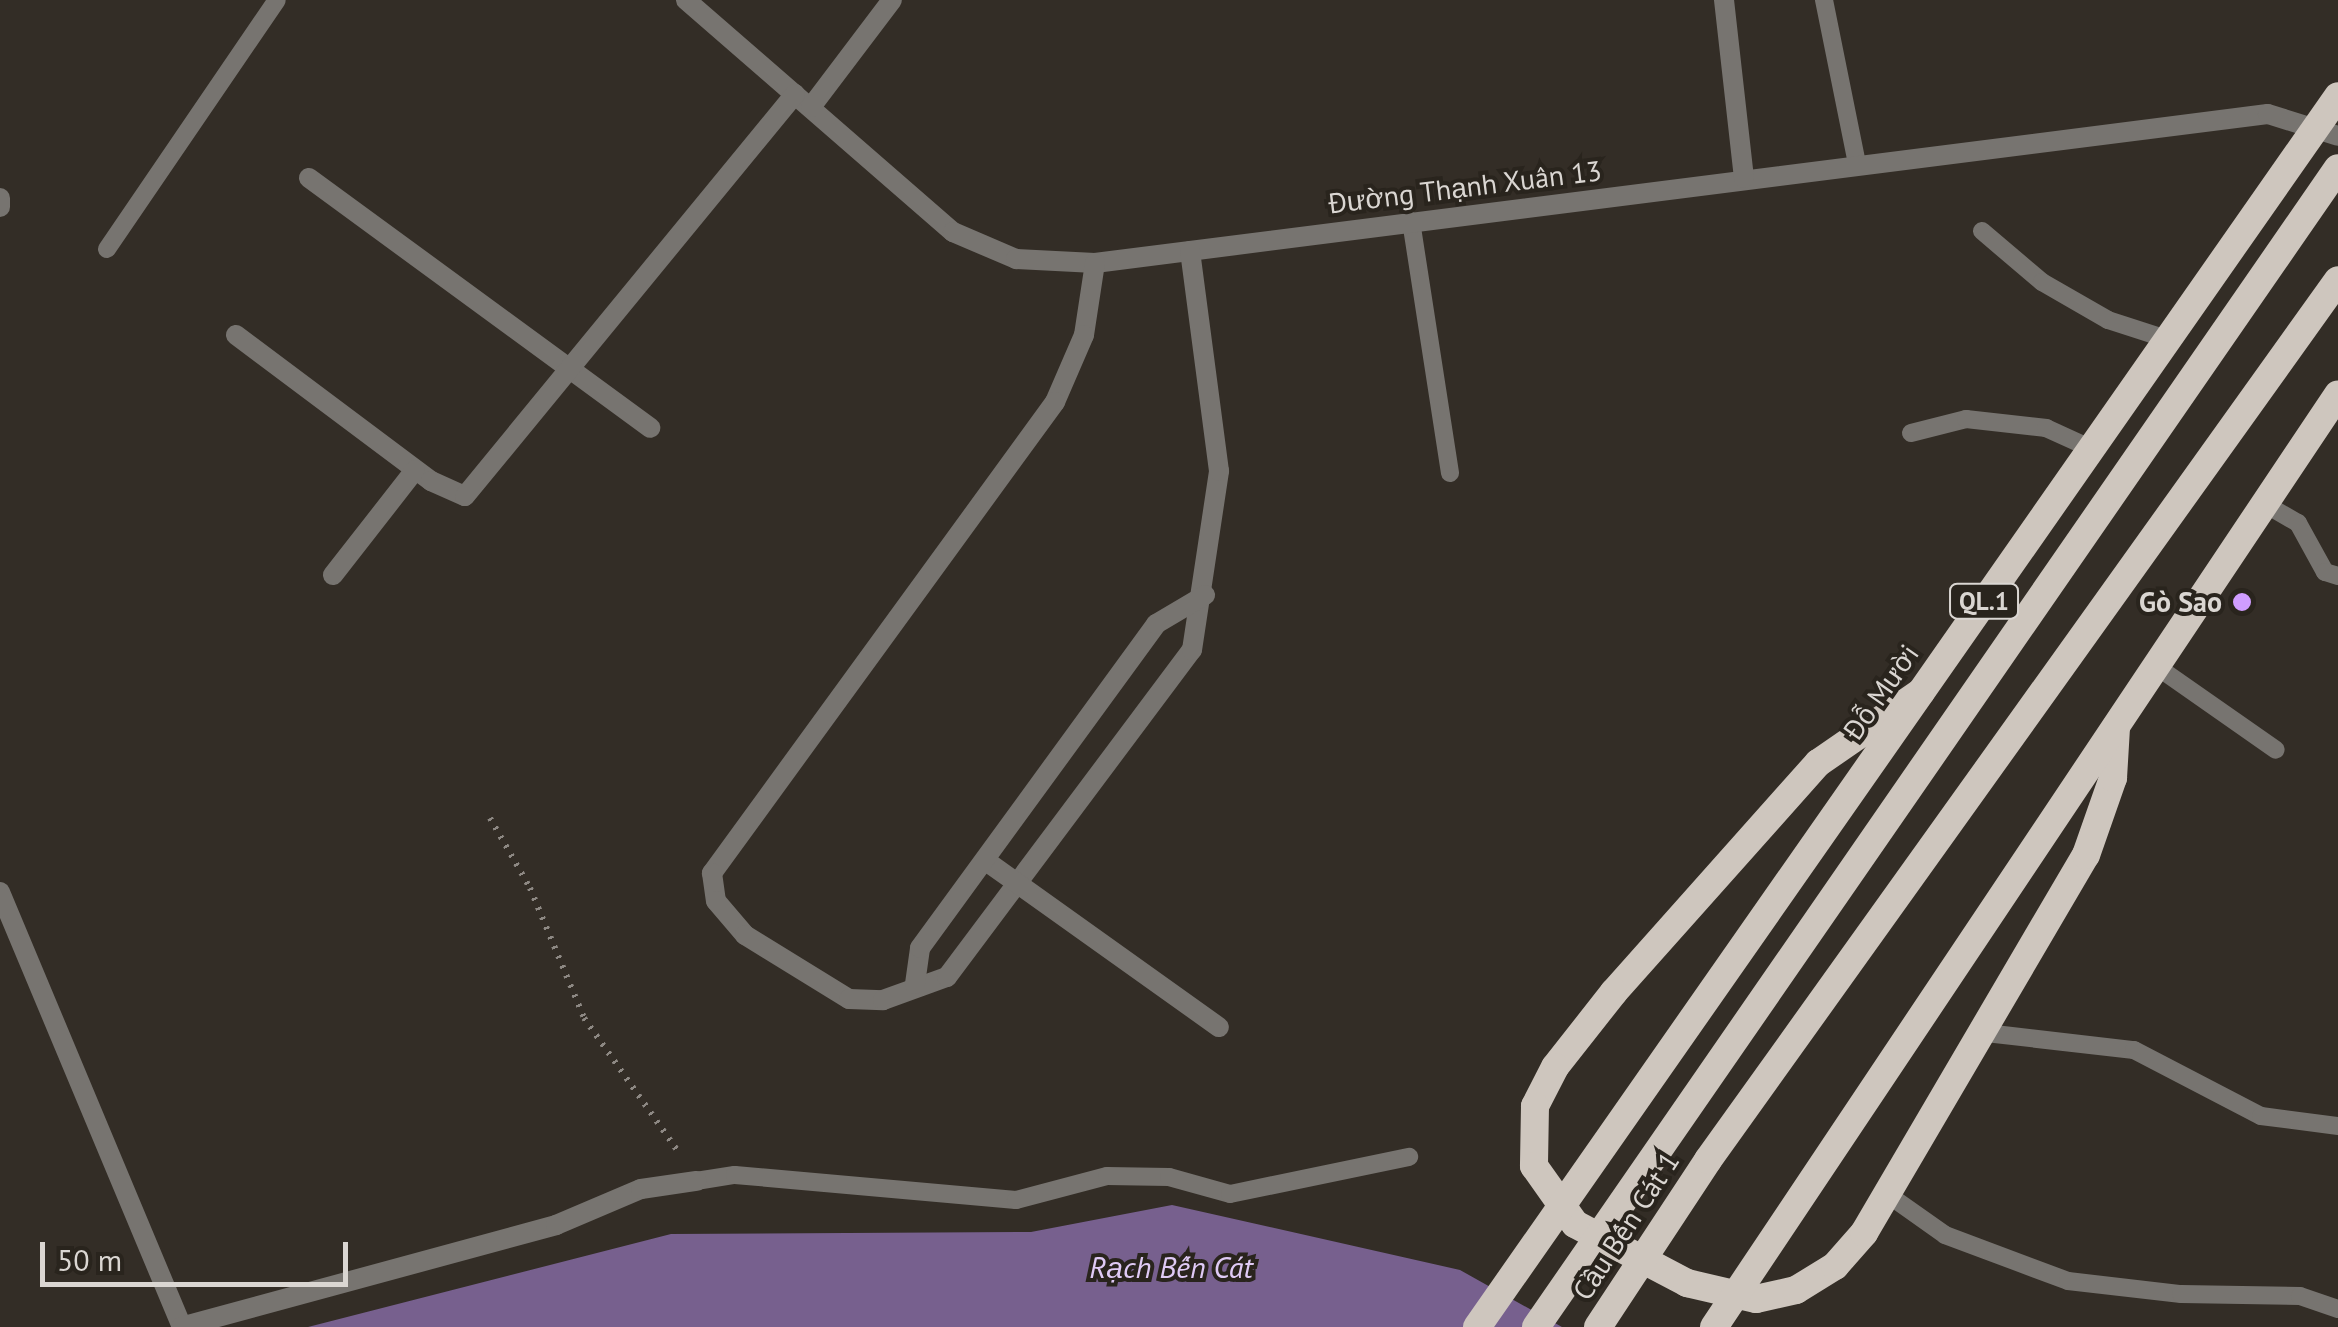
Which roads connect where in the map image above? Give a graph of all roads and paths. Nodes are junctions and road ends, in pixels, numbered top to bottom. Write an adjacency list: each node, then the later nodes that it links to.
1 (277, 0): 17 (lane)
2 (686, 0): 7 (street, Đường Thạnh Xuân 13)
3 (892, 0): 7 (street)
4 (1724, 0): 12 (street)
5 (1824, 0): 9 (lane)
6 (2338, 96): 8 (highway, Đỗ Mười / QL.1)
7 (803, 101): 19 (street, Đường Thạnh Xuân 13); 23 (street)
8 (2328, 131): 9 (street, Đường Thạnh Xuân 13); 22 (highway, Đỗ Mười / QL.1)
9 (1858, 163): 12 (street, Đường Thạnh Xuân 13)
10 (2338, 168): 52 (highway, QL.1)
11 (309, 178): 23 (street)
12 (1744, 178): 15 (street, Đường Thạnh Xuân 13)
13 (0, 198): 14 (street)
14 (0, 207)
15 (1411, 221): 18 (street, Đường Thạnh Xuân 13); 29 (lane)
16 (1982, 231): 22 (lane)
17 (107, 249)
18 (1190, 250): 19 (street, Đường Thạnh Xuân 13); 33 (street)
19 (1095, 264): 42 (street)
20 (2338, 280): 53 (highway, Cầu Bến Cát 1)
21 (236, 335): 28 (street)
22 (2170, 340): 27 (highway, Đỗ Mười / QL.1)
23 (572, 368): 25 (street); 28 (street)
24 (2338, 394): 30 (highway)
25 (650, 428)
26 (1910, 433): 27 (lane)
27 (2090, 448): 35 (highway, Đỗ Mười / QL.1)
28 (415, 470): 31 (street)
29 (1450, 472)
30 (2265, 504): 32 (lane); 34 (highway)
31 (333, 575)
32 (2338, 576)
33 (1205, 595): 39 (street); 40 (street)
34 (2156, 666): 36 (highway); 37 (lane)
35 (1921, 692): 48 (highway); 51 (highway, Đỗ Mười / QL.1)
36 (2116, 726): 44 (highway); 54 (highway)
37 (2276, 750)
38 (490, 818): 47 (path)
39 (986, 861): 40 (street); 42 (street)
40 (1020, 885): 42 (street); 43 (street)
41 (0, 892): 50 (street)
42 (914, 984)
43 (1219, 1027)
44 (1986, 1033): 45 (lane); 48 (highway)
45 (2338, 1126)
46 (1410, 1157): 47 (lane)
47 (696, 1181): 50 (street)
48 (1890, 1196): 49 (lane)
49 (2338, 1309)
50 (182, 1327)
51 (1477, 1327)
52 (1536, 1327)
53 (1598, 1327)
54 (1714, 1327)

